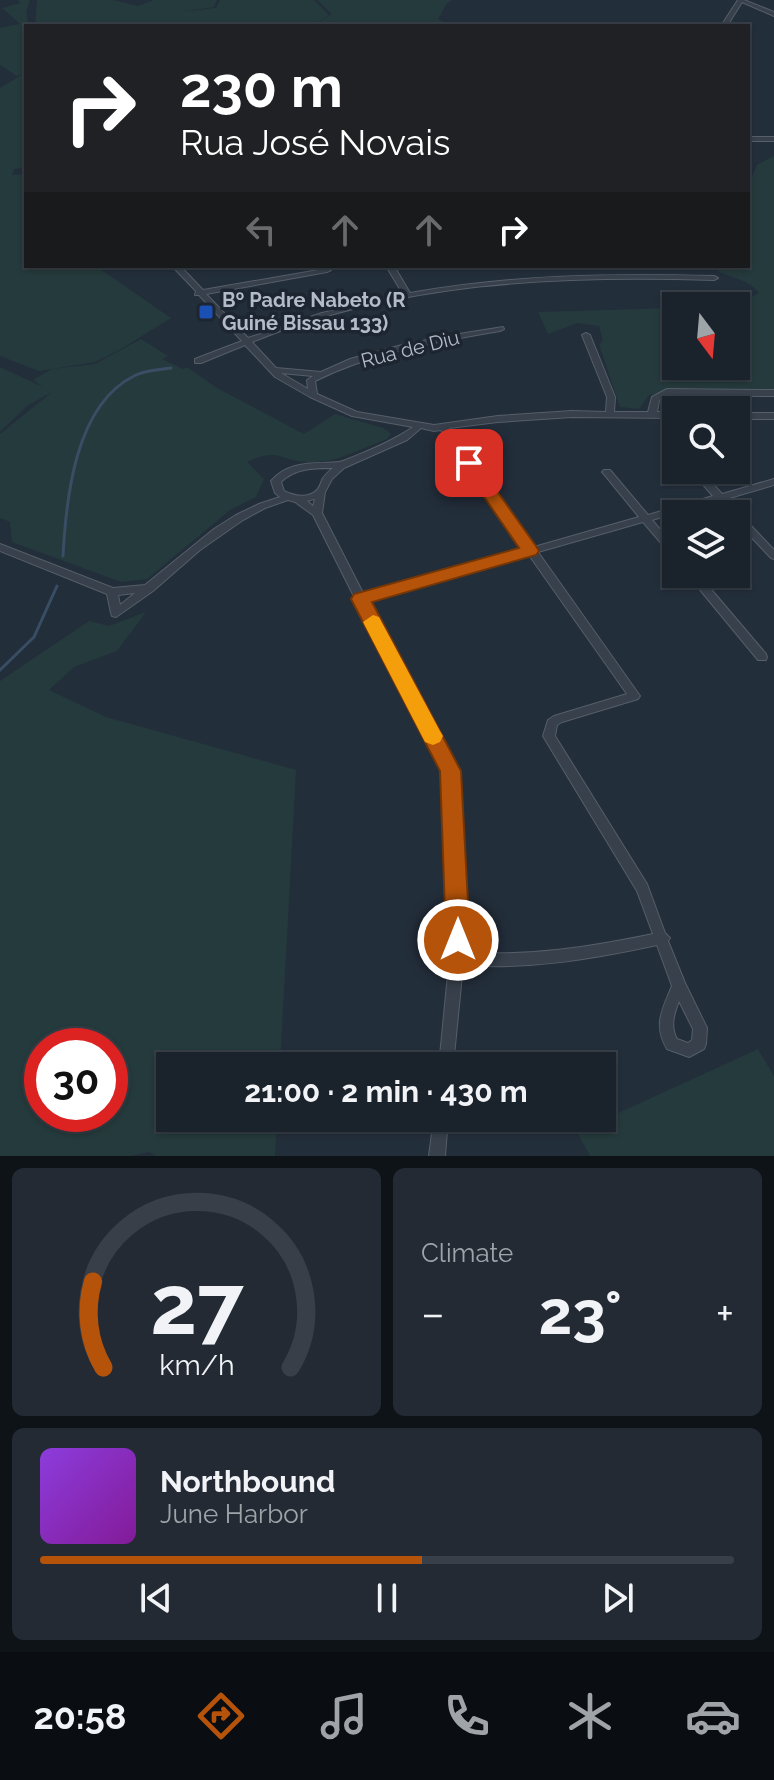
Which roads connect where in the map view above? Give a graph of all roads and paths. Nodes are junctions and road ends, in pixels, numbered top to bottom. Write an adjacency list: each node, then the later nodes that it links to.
1 (741, 0): 2 (street); 3 (street)
2 (774, 14)
3 (725, 24)
4 (750, 139): 5 (street)
5 (774, 139)
6 (178, 268): 11 (street)
7 (391, 268): 12 (street)
8 (327, 270): 11 (street)
9 (585, 270): 10 (street); 12 (street)
10 (714, 278)
11 (198, 293): 15 (street)
12 (406, 293): 15 (street)
13 (500, 329): 18 (street, Rua de Diu)
14 (586, 335): 21 (street)
15 (243, 341): 16 (street); 17 (street)
16 (198, 361)
17 (273, 370): 18 (street, Rua de Diu); 20 (street)
18 (322, 374): 20 (street)
19 (774, 393): 22 (street)
20 (313, 395): 26 (street)
21 (610, 414): 22 (street); 27 (street)
22 (652, 415): 23 (street)
23 (662, 415)
24 (750, 416): 25 (street)
25 (774, 416)
26 (418, 427): 27 (street); 28 (street)
27 (444, 427): 46 (street)
28 (341, 465): 29 (street); 31 (street)
29 (306, 468): 31 (street); 33 (street)
30 (607, 472): 42 (street)
31 (325, 480): 35 (street)
32 (774, 482): 36 (street)
33 (276, 484): 37 (street); 40 (street)
34 (708, 484): 36 (street)
35 (321, 492): 38 (street); 41 (street)
36 (719, 496): 39 (street); 42 (street)
37 (286, 498): 38 (street); 40 (street)
38 (298, 500): 41 (street)
39 (723, 500)
40 (261, 505): 48 (street)
41 (317, 513): 51 (street)
42 (644, 517): 44 (street); 46 (street)
43 (750, 529): 47 (street)
44 (662, 538)
45 (0, 547): 50 (street)
46 (530, 551): 51 (street); 53 (street)
47 (774, 556)
48 (152, 588): 50 (street); 50 (street)
49 (704, 588): 52 (street)
50 (112, 592)
51 (361, 599): 54 (street)
52 (762, 657)
53 (663, 938): 54 (street); 55 (street)
54 (457, 958): 56 (street)
55 (679, 986)
56 (447, 1052)
57 (440, 1132): 58 (street)
58 (437, 1156)

